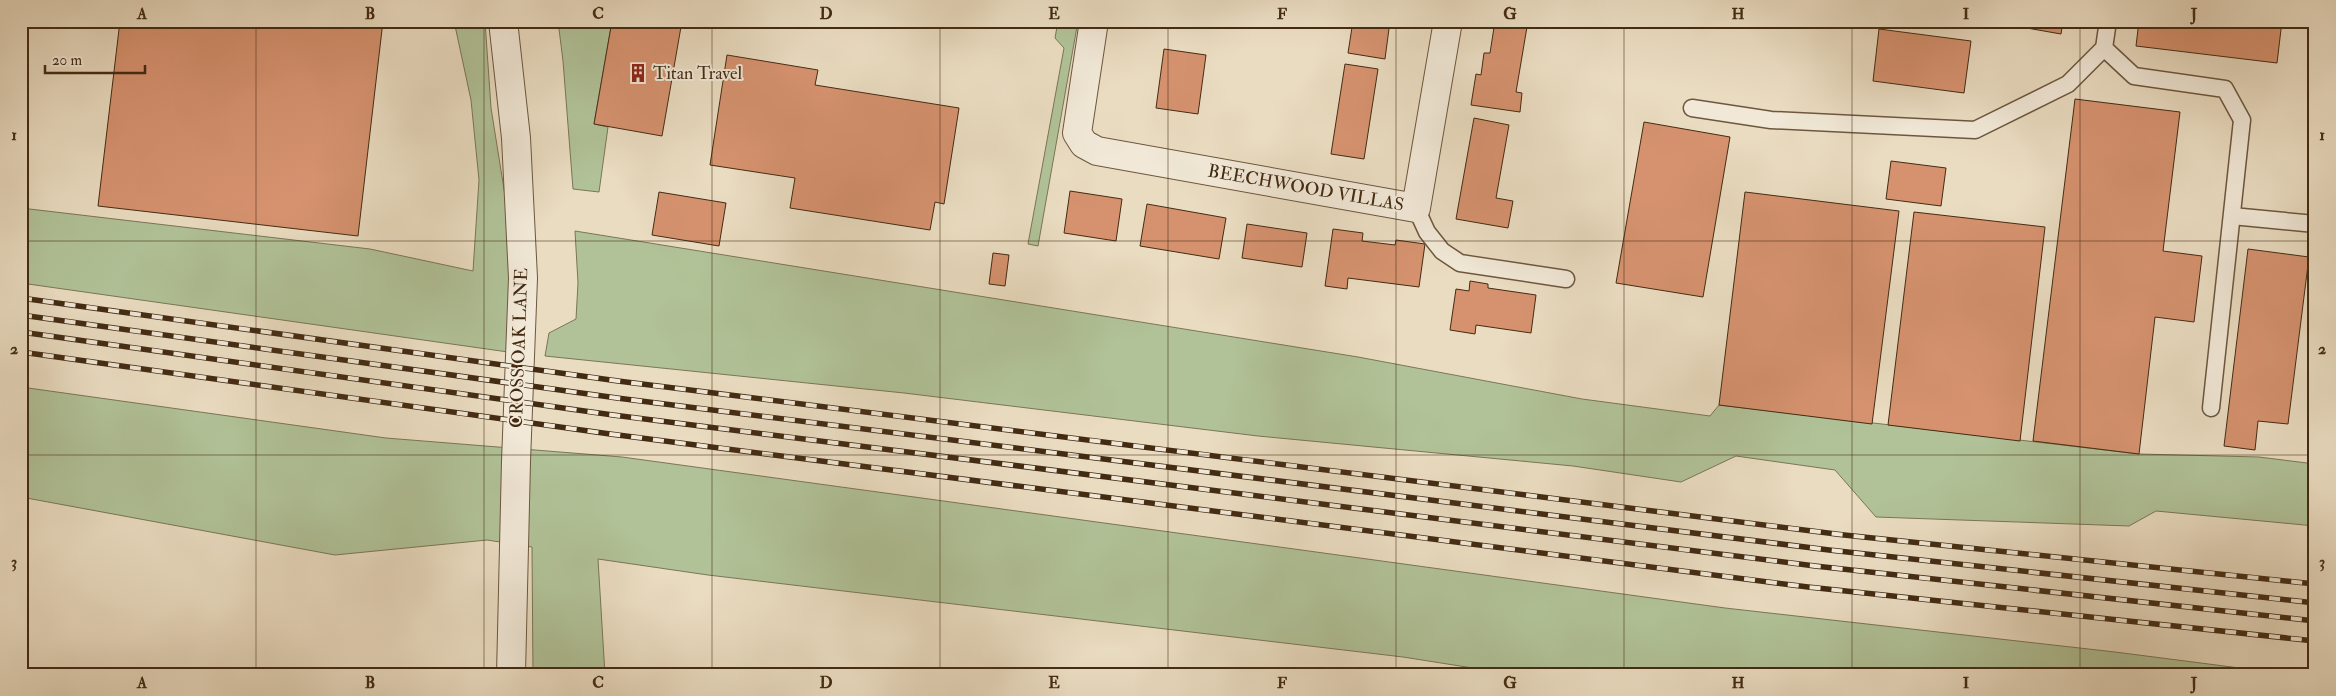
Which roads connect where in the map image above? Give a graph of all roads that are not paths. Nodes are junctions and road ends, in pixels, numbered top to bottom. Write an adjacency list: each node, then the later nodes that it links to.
1 (503, 21): 12 (street, CROSS OAK LANE)
2 (1094, 21): 7 (street, BEECHWOOD VILLAS)
3 (1448, 21): 7 (street, BEECHWOOD VILLAS)
4 (2108, 21): 5 (lane)
5 (2104, 48): 6 (lane); 8 (lane)
6 (1692, 108)
7 (1416, 208): 10 (lane)
8 (2232, 216): 9 (lane); 11 (lane)
9 (2315, 224)
10 (1566, 279)
11 (2211, 408)
12 (511, 675)

